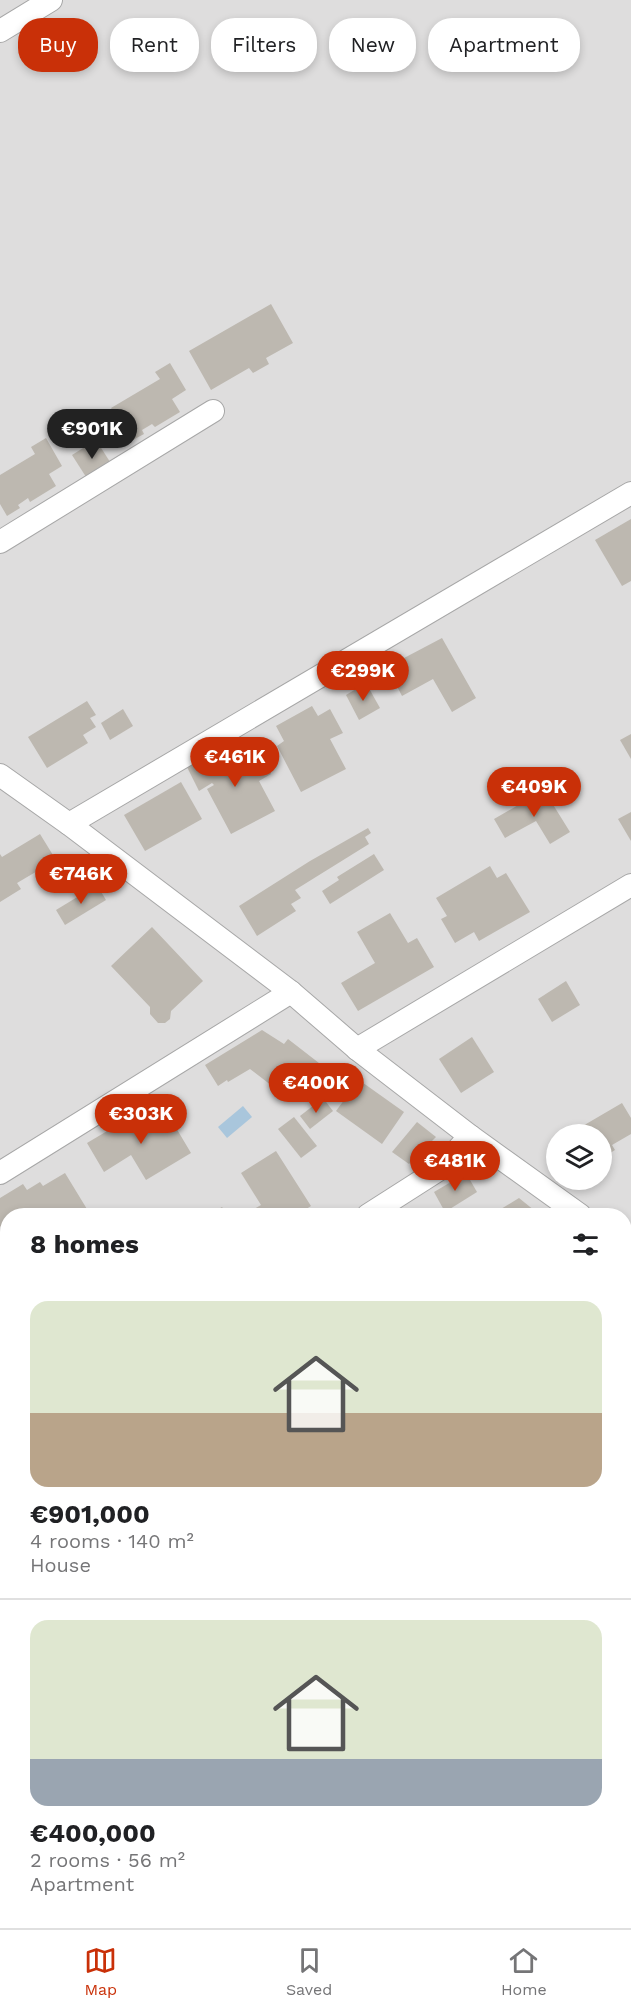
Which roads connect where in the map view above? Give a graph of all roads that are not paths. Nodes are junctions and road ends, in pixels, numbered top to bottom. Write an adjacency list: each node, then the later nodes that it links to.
1 (51, 0): 2 (street)
2 (0, 31)
3 (213, 411): 5 (street)
4 (631, 493): 7 (street)
5 (0, 542)
6 (0, 775): 7 (street)
7 (69, 824): 9 (street)
8 (631, 885): 10 (street)
9 (291, 992): 10 (street); 12 (street)
10 (357, 1049): 11 (street)
11 (470, 1136): 13 (street); 14 (street)
12 (0, 1173)
13 (379, 1208)
14 (570, 1208)

